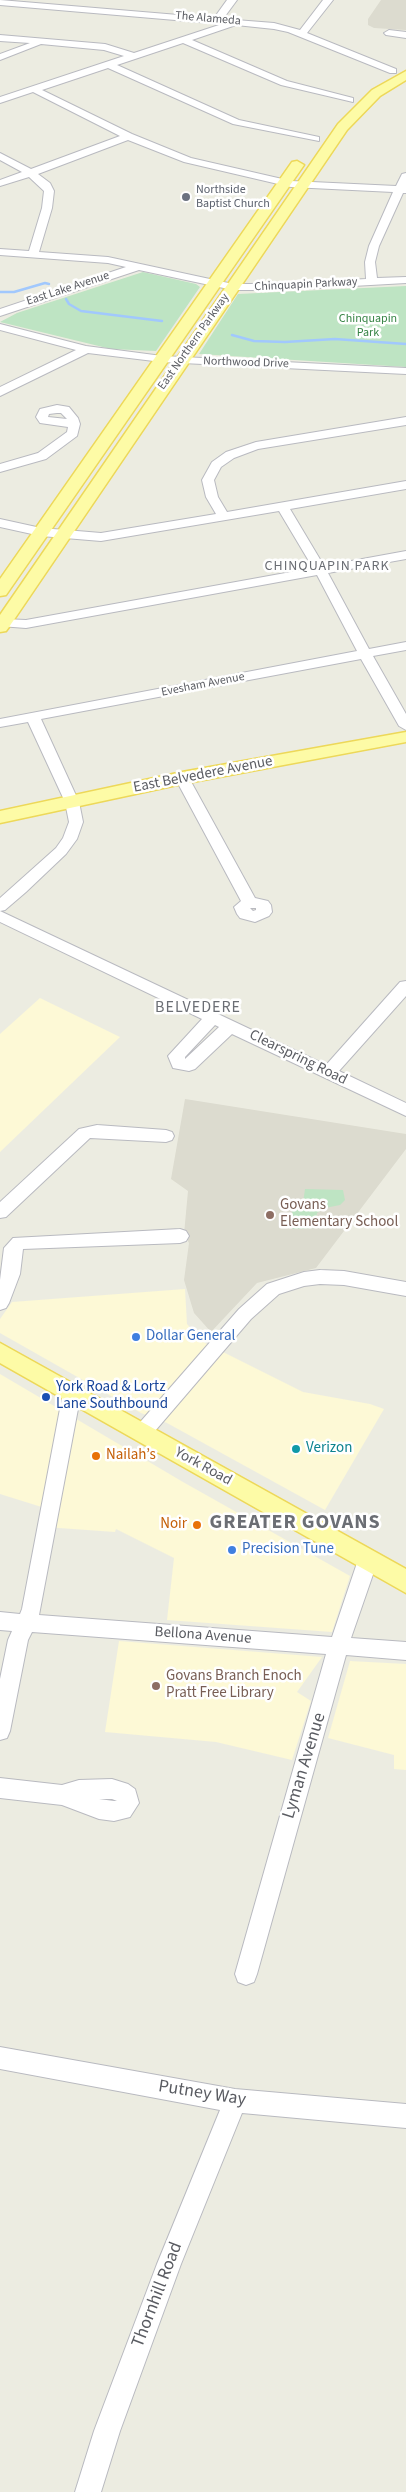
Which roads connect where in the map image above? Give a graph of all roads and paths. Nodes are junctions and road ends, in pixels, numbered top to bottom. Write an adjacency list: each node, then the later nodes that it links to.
1 (64, 0): 5 (street)
2 (232, 0): 6 (street)
3 (328, 0): 9 (street)
4 (0, 2): 5 (street, The Alameda)
5 (51, 6): 6 (street, The Alameda)
6 (217, 20): 7 (street, The Alameda)
7 (240, 21): 9 (street, The Alameda); 12 (street)
8 (389, 33): 10 (street)
9 (302, 34): 17 (street, The Alameda)
10 (406, 35)
11 (0, 38): 13 (street)
12 (184, 40): 14 (street); 20 (street)
13 (44, 41): 14 (street); 15 (street)
14 (133, 56): 16 (street)
15 (0, 57)
16 (108, 65): 18 (street); 22 (street)
17 (403, 72): 20 (main road); 28 (main road, East Northern Parkway)
18 (33, 89): 19 (street); 21 (street)
19 (0, 100)
20 (345, 104)
21 (128, 136): 24 (street); 26 (street)
22 (312, 143): 26 (main road, East Northern Parkway)
23 (0, 156): 24 (street)
24 (30, 173): 27 (street); 31 (street)
25 (406, 176): 29 (street)
26 (285, 182): 28 (street); 35 (main road, East Northern Parkway)
27 (0, 183)
28 (302, 185): 29 (street); 36 (main road, East Northern Parkway)
29 (403, 190): 34 (street)
30 (0, 252): 31 (street, Chinquapin Parkway)
31 (33, 254): 32 (street, Chinquapin Parkway)
32 (137, 267): 35 (street, Chinquapin Parkway); 37 (street, East Lake Avenue)
33 (406, 280): 34 (street, Chinquapin Parkway)
34 (372, 281): 36 (street, Chinquapin Parkway)
35 (214, 284): 36 (street, Chinquapin Parkway); 40 (main road, East Northern Parkway)
36 (233, 287): 41 (main road, East Northern Parkway)
37 (0, 313)
38 (0, 327): 39 (street, Northwood Drive)
39 (86, 349): 40 (street, Northwood Drive); 43 (street)
40 (162, 359): 41 (street, Northwood Drive); 51 (main road, East Northern Parkway)
41 (184, 360): 42 (street, Northwood Drive); 52 (main road, East Northern Parkway)
42 (406, 371)
43 (0, 392)
44 (406, 421): 49 (street)
45 (74, 424): 46 (street)
46 (0, 468)
47 (406, 486): 48 (street)
48 (283, 507): 49 (street); 54 (street)
49 (224, 517): 52 (street)
50 (0, 523): 51 (street)
51 (41, 532): 52 (street); 55 (main road, East Northern Parkway)
52 (64, 534): 56 (main road, East Northern Parkway)
53 (406, 556): 54 (street)
54 (320, 571): 56 (street); 58 (street)
55 (0, 591)
56 (2, 625)
57 (406, 646): 58 (street, Evesham Avenue)
58 (365, 654): 59 (street, Evesham Avenue); 61 (street)
59 (33, 718): 60 (street, Evesham Avenue); 64 (street)
60 (0, 723)
61 (406, 726)
62 (406, 737): 63 (main road, East Belvedere Avenue)
63 (182, 778): 64 (main road, East Belvedere Avenue); 66 (street)
64 (72, 802): 65 (main road, East Belvedere Avenue); 67 (street)
65 (0, 817)
66 (249, 902)
67 (0, 906)
68 (0, 916): 70 (street, Clearspring Road)
69 (406, 986): 72 (street)
70 (213, 1018): 71 (street, Clearspring Road); 71 (street)
71 (230, 1026): 72 (street, Clearspring Road)
72 (328, 1073): 73 (street, Clearspring Road)
73 (406, 1110)
74 (166, 1136): 75 (street)
75 (0, 1212)
76 (180, 1236): 78 (street)
77 (406, 1289): 81 (street)
78 (0, 1304)
79 (0, 1352): 80 (main road, York Road)
80 (72, 1393): 81 (main road, York Road); 85 (street)
81 (142, 1432): 82 (main road, York Road)
82 (368, 1560): 83 (main road, York Road); 86 (street, Lyman Avenue)
83 (406, 1582)
84 (0, 1621): 85 (street, Bellona Avenue)
85 (25, 1623): 86 (street, Bellona Avenue); 88 (street)
86 (339, 1645): 87 (street, Bellona Avenue); 91 (street, Lyman Avenue)
87 (406, 1651)
88 (0, 1731)
89 (0, 1788): 90 (street)
90 (62, 1795)
91 (246, 1974)
92 (0, 2058): 93 (street, Putney Way)
93 (236, 2101): 94 (street, Putney Way); 95 (street, Thornhill Road)
94 (406, 2116)
95 (88, 2492)

